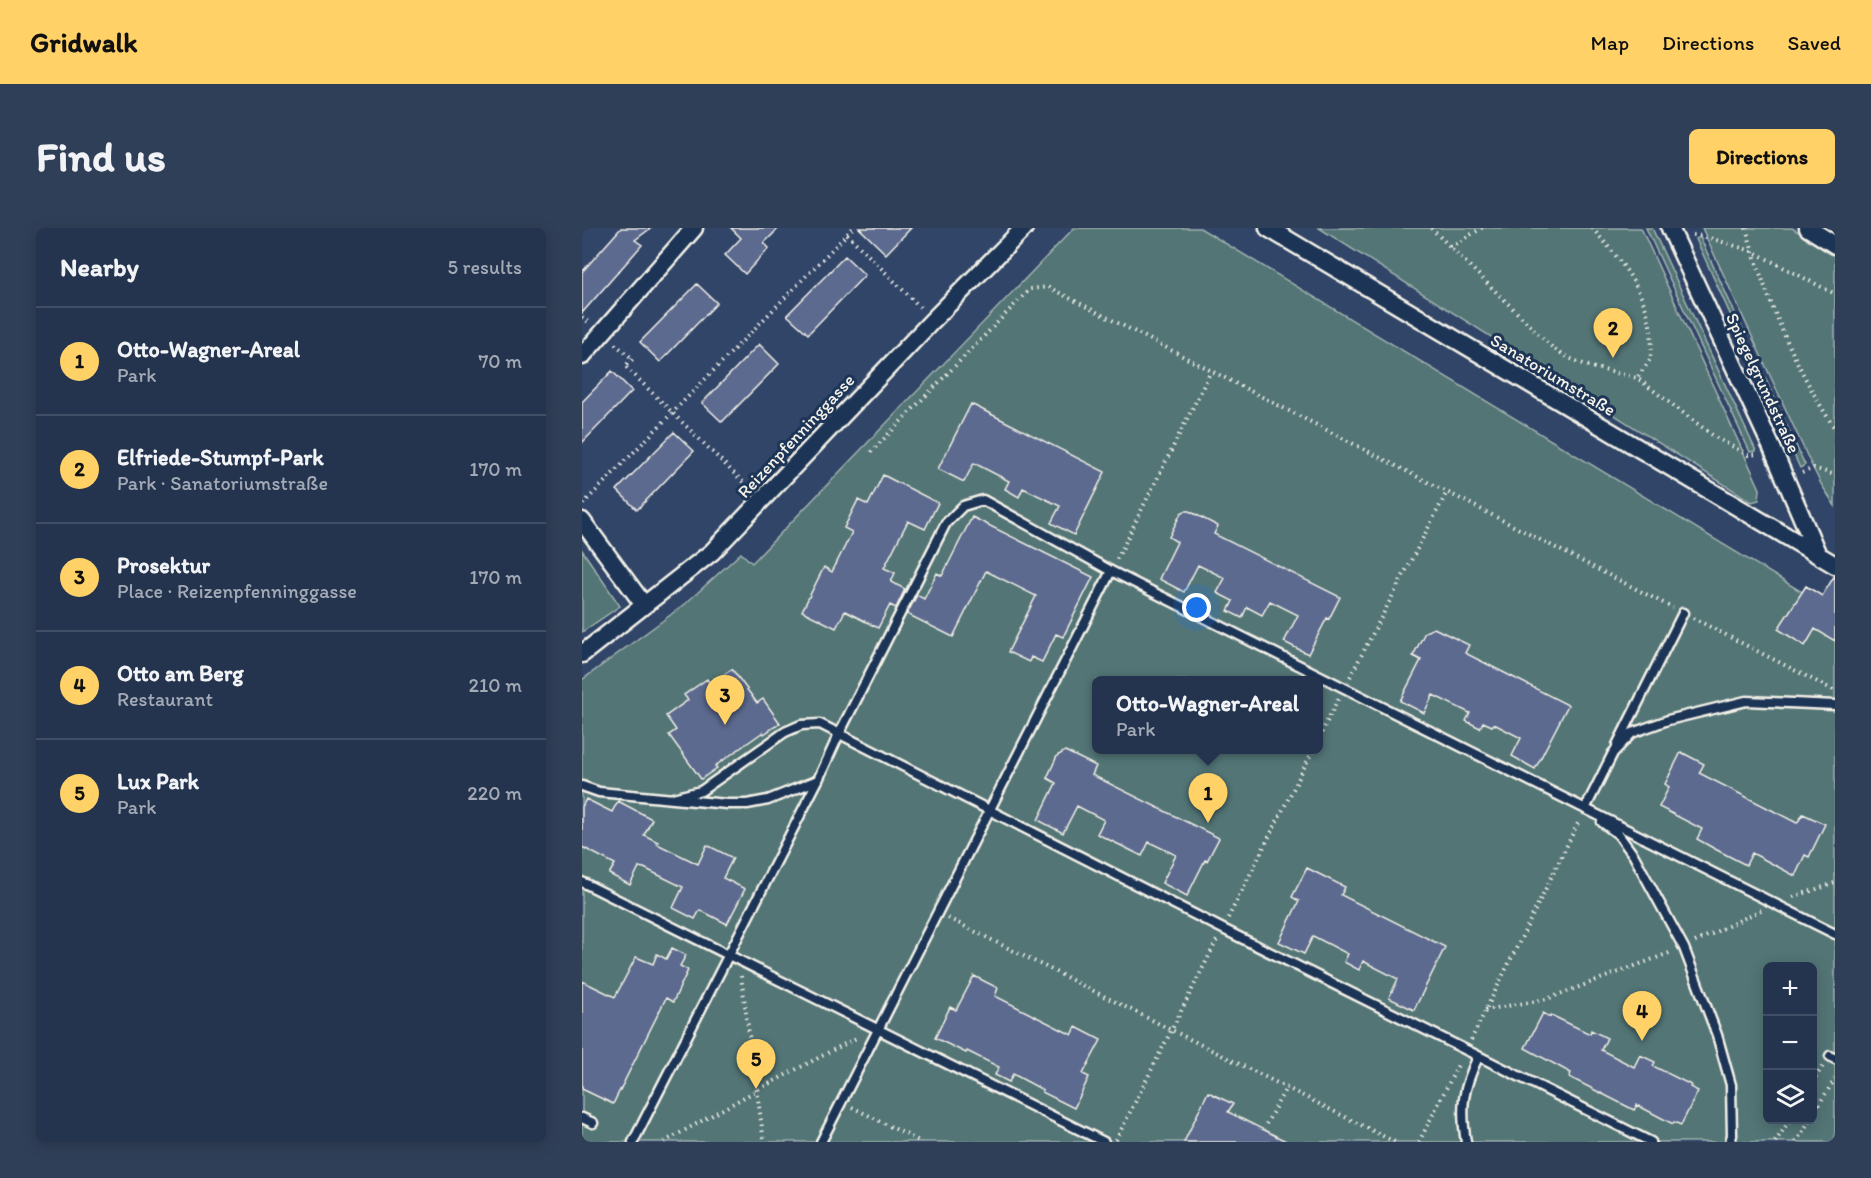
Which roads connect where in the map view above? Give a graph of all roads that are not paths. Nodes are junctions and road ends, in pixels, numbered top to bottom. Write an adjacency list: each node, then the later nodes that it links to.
1 (694, 228): 7 (street)
2 (1024, 228): 12 (street, Reizenpfenninggasse)
3 (1268, 228): 9 (street, Sanatoriumstraße)
4 (1670, 228): 9 (street, Spiegelgrundstraße)
5 (1808, 228): 6 (street)
6 (1835, 245)
7 (582, 356)
8 (582, 521): 12 (street)
9 (1818, 555): 10 (street, Sanatoriumstraße)
10 (1835, 565)
11 (1111, 571): 15 (lane); 18 (lane); 24 (lane)
12 (644, 606): 14 (street, Reizenpfenninggasse)
13 (1683, 613): 19 (lane)
14 (582, 654)
15 (1320, 676)
16 (1323, 677): 23 (lane)
17 (1835, 705): 19 (lane)
18 (838, 734): 20 (lane); 22 (lane); 24 (lane)
19 (1613, 753): 23 (lane)
20 (818, 780): 22 (lane); 27 (lane)
21 (582, 786): 22 (lane)
22 (673, 798)
23 (1585, 809): 26 (lane); 37 (lane)
24 (990, 811): 28 (lane); 29 (lane)
25 (582, 882): 27 (lane)
26 (1835, 934)
27 (729, 955): 28 (lane); 32 (lane)
28 (878, 1029): 33 (lane); 34 (lane)
29 (1478, 1057): 35 (lane); 36 (lane)
30 (582, 1118): 31 (lane)
31 (593, 1123)
32 (633, 1142)
33 (821, 1142)
34 (1104, 1142)
35 (1466, 1142)
36 (1651, 1142)
37 (1730, 1142)

